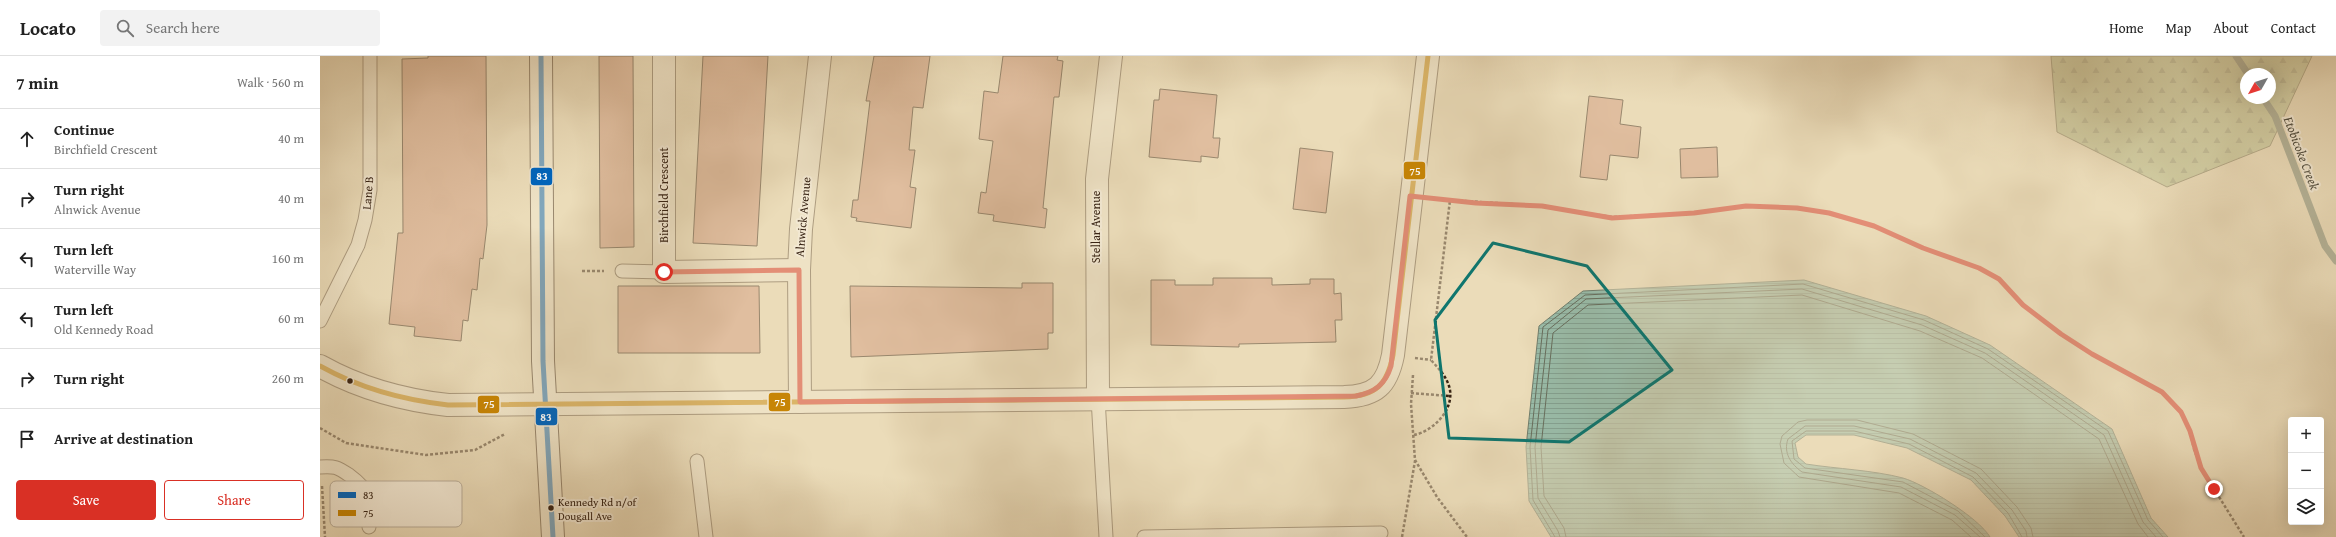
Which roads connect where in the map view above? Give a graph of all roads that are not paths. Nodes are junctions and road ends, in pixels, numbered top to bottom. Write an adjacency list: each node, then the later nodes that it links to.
1 (370, 56): 10 (lane, Lane B)
2 (541, 56): 14 (street)
3 (664, 56): 9 (street, Birchfield Crescent)
4 (820, 56): 7 (street, Alnwick Avenue)
5 (1111, 56): 12 (street, Stellar Avenue)
6 (1428, 56): 12 (street)
7 (799, 270): 9 (street); 13 (street, Alnwick Avenue)
8 (622, 271): 9 (lane)
9 (664, 272)
10 (320, 321)
11 (320, 366): 14 (street)
12 (1098, 398): 13 (street); 22 (lane)
13 (800, 402): 14 (street)
14 (545, 405): 20 (street)
15 (697, 461): 21 (lane)
16 (320, 467): 17 (lane)
17 (357, 481)
18 (1381, 534): 19 (lane)
19 (1303, 536): 23 (lane)
20 (553, 537)
21 (706, 537)
22 (1106, 537)
23 (1144, 537)

